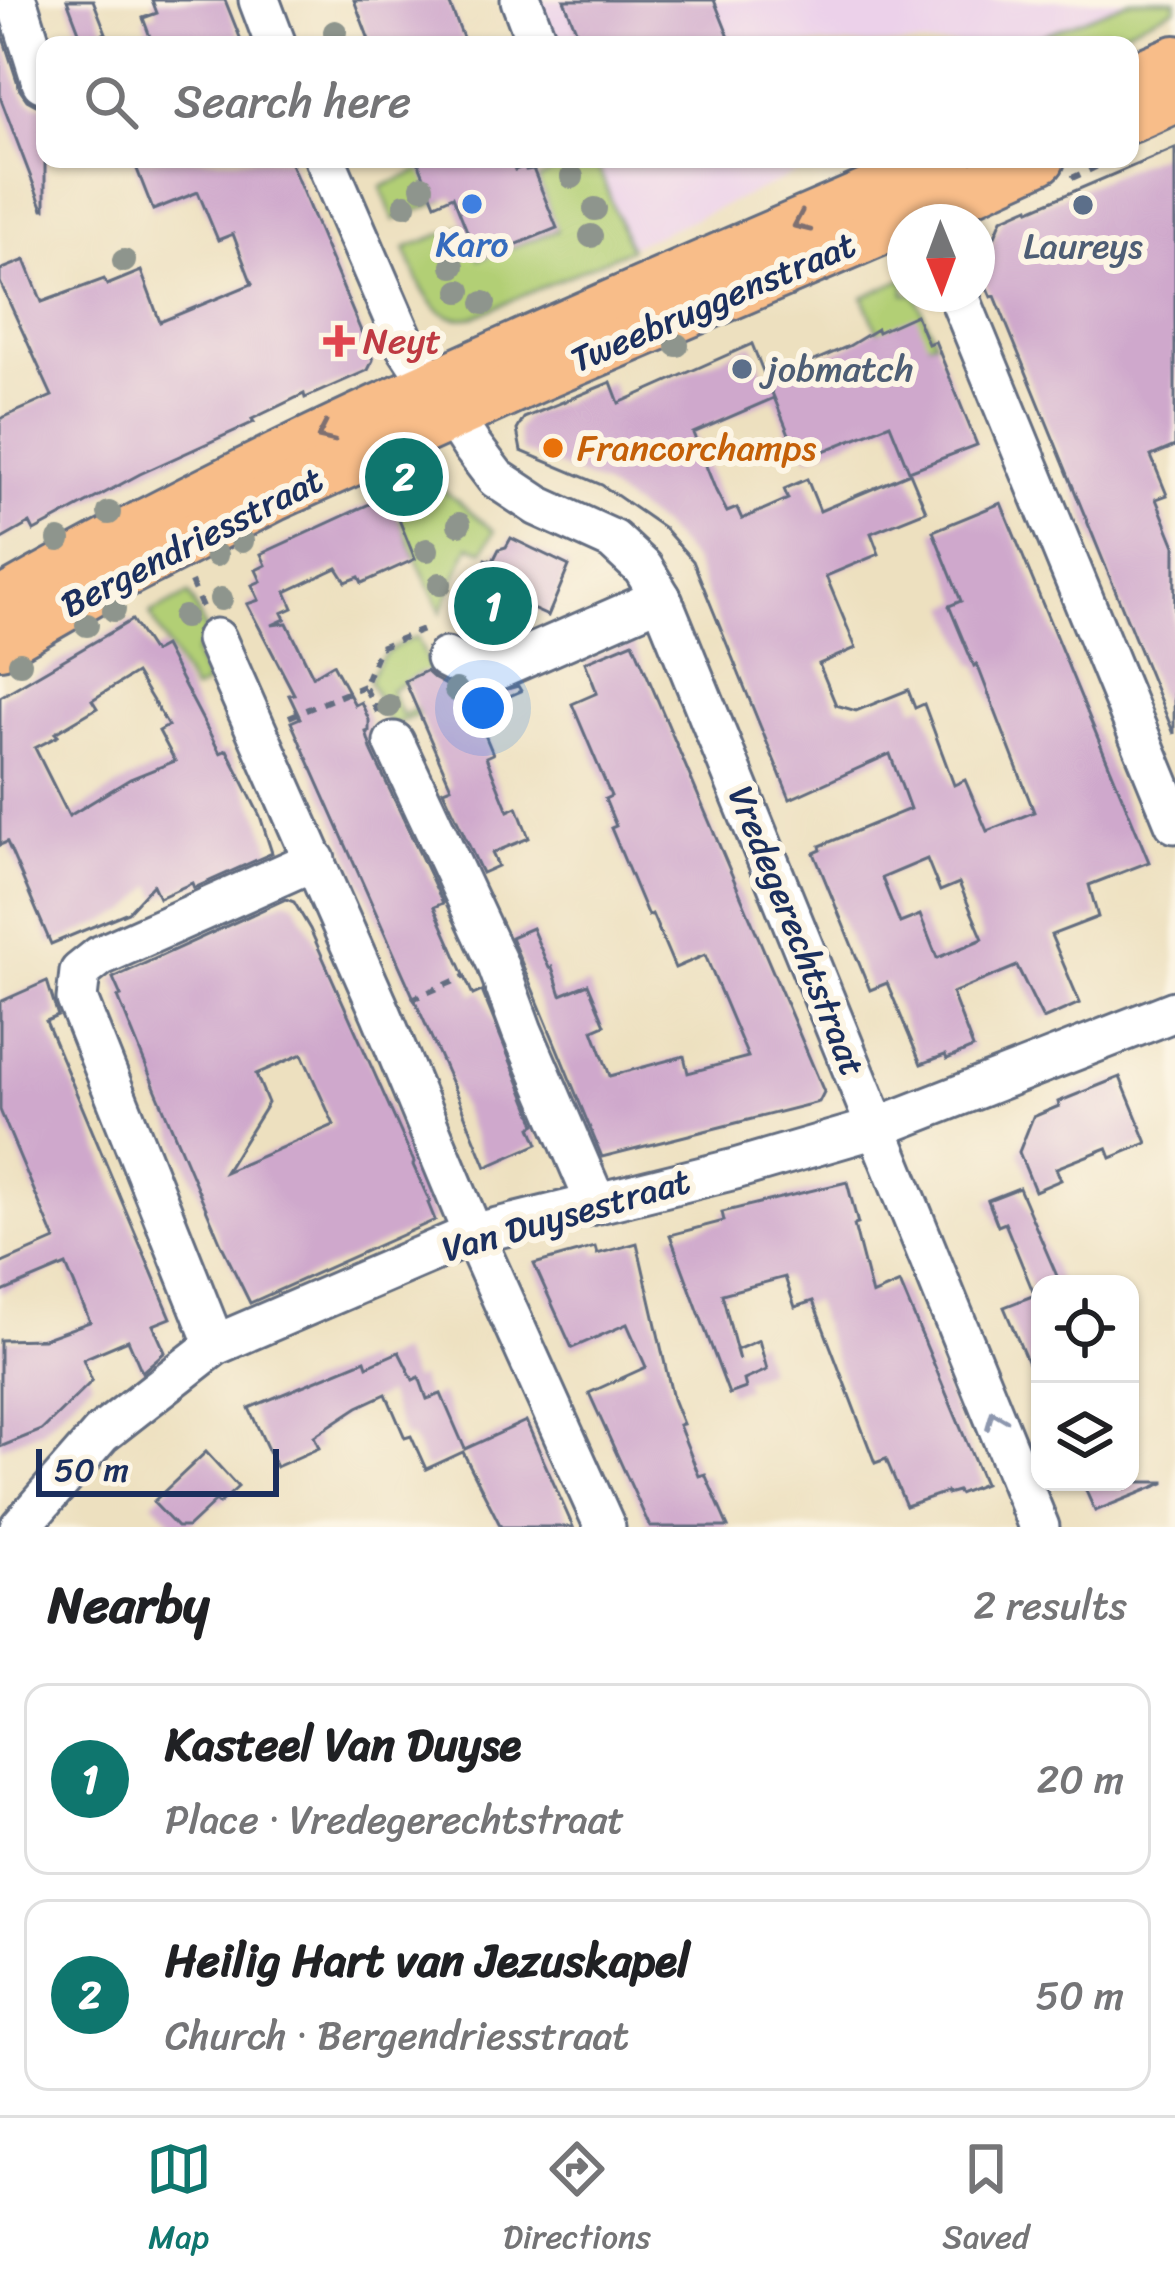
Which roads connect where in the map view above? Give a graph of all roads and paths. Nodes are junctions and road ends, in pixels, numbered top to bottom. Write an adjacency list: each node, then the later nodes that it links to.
1 (259, 0): 4 (street)
2 (521, 0): 5 (street)
3 (16, 4): 7 (street)
4 (273, 36)
5 (535, 36)
6 (1175, 60): 8 (main road)
7 (36, 64)
8 (1139, 76)
9 (1175, 98): 10 (main road)
10 (1139, 114)
11 (329, 168): 15 (street, Vredegerechtstraat)
12 (1009, 168): 13 (main road, Tweebruggenstraat)
13 (927, 192): 15 (main road, Tweebruggenstraat)
14 (965, 312): 23 (street)
15 (442, 401): 16 (street, Vredegerechtstraat); 17 (main road, Bergendriesstraat, one-way to 17); 19 (main road, Bergendriesstraat)
16 (661, 598): 20 (street); 28 (street, Vredegerechtstraat)
17 (0, 603)
18 (216, 639): 21 (street)
19 (0, 644)
20 (446, 658): 21 (path)
21 (257, 730): 24 (street)
22 (394, 742): 25 (street)
23 (1175, 823)
24 (315, 860): 27 (street); 31 (street)
25 (497, 963): 27 (path); 29 (street)
26 (1175, 1011): 28 (street, Van Duysestraat)
27 (381, 1013): 30 (street)
28 (876, 1128): 29 (street, Van Duysestraat); 34 (street, Vredegerechtstraat, one-way to 28)
29 (596, 1202): 30 (street, Van Duysestraat)
30 (473, 1234): 31 (street, Van Duysestraat); 33 (street)
31 (215, 1345): 32 (street, Van Duysestraat)
32 (20, 1527)
33 (605, 1527)
34 (1040, 1527)

